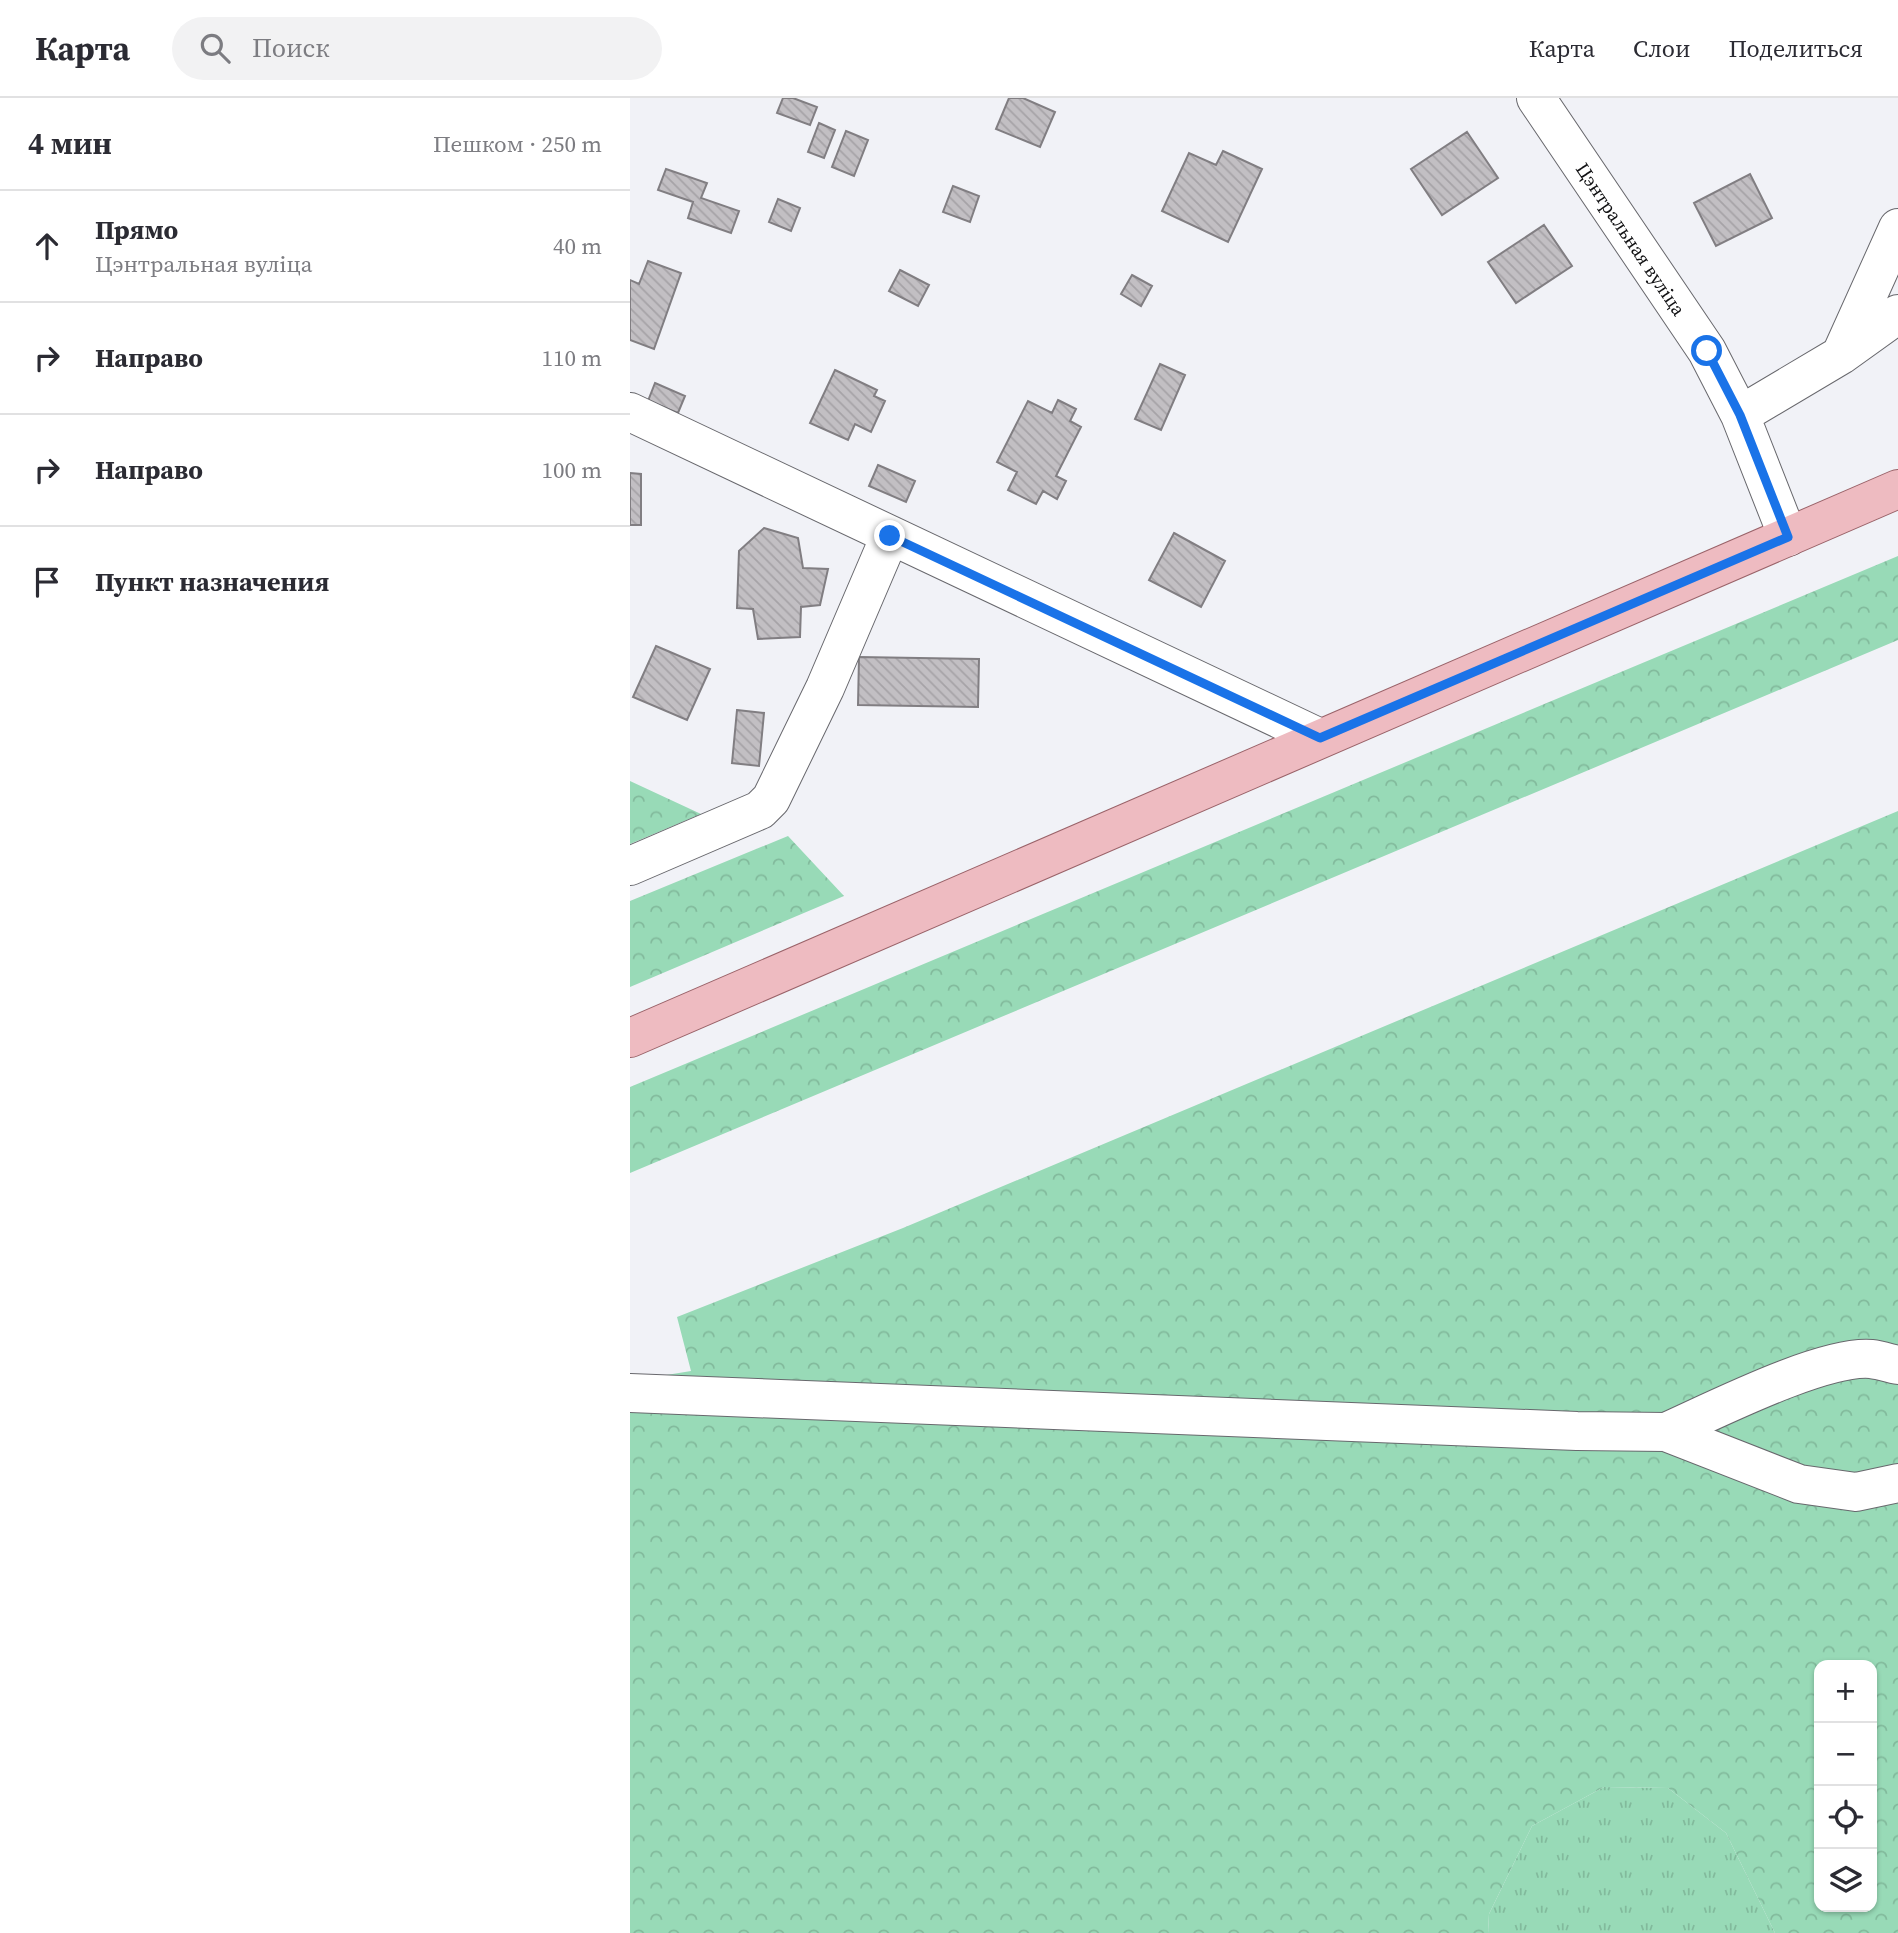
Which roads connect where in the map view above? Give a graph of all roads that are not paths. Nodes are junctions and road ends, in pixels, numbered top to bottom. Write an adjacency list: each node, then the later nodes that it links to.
1 (1536, 98): 6 (street, Цэнтральная вуліца)
2 (1898, 228): 4 (street)
3 (1898, 314): 4 (street)
4 (1841, 355): 6 (street)
5 (630, 412): 8 (street)
6 (1740, 415): 9 (street, Цэнтральная вуліца)
7 (1898, 489): 9 (main road)
8 (890, 536): 10 (street); 11 (street)
9 (1788, 537): 10 (main road)
10 (1320, 738): 12 (main road)
11 (630, 866)
12 (630, 1038)
13 (1898, 1365): 15 (street)
14 (630, 1392): 15 (street)
15 (1666, 1432): 16 (street)
16 (1898, 1482)

